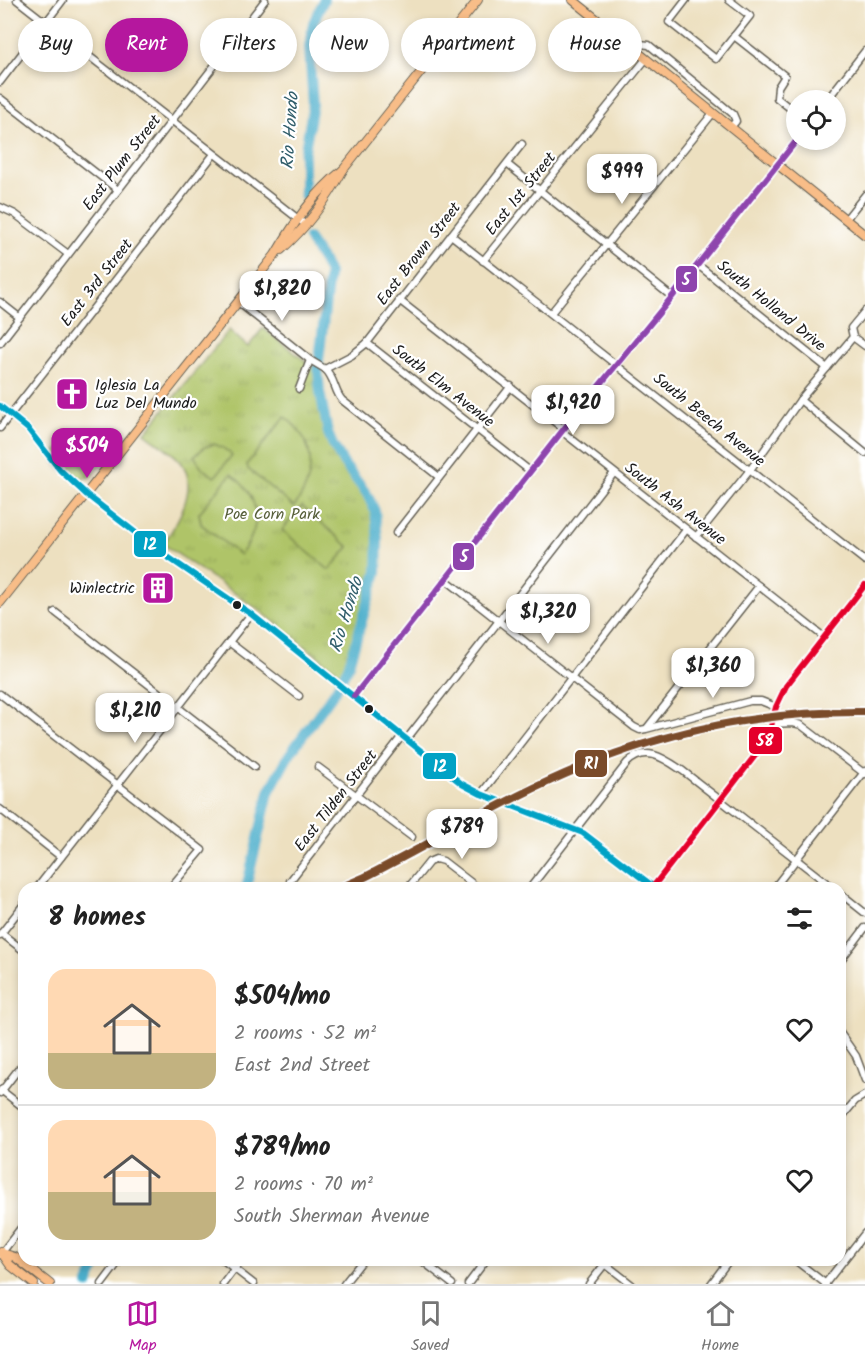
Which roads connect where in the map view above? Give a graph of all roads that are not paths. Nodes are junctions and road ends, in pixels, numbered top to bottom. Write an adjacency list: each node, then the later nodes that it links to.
1 (18, 0): 8 (street)
2 (63, 0): 9 (street)
3 (265, 0): 23 (street, East Plum Street)
4 (478, 0): 30 (main road)
5 (573, 0): 10 (main road)
6 (686, 0): 11 (street)
7 (729, 0): 11 (street)
8 (41, 18)
9 (49, 18)
10 (595, 18)
11 (734, 36): 21 (street)
12 (642, 44): 24 (street)
13 (865, 51): 19 (street)
14 (642, 56): 17 (main road)
15 (18, 59): 18 (street)
16 (93, 59): 23 (street)
17 (646, 59): 22 (main road); 32 (street, East 1st Street)
18 (0, 82)
19 (835, 90)
20 (0, 98): 31 (street)
21 (786, 105)
22 (713, 113): 24 (main road); 40 (street)
23 (172, 121): 27 (street); 31 (street, East Plum Street)
24 (731, 127): 29 (main road)
25 (522, 144): 28 (street, East Brown Street)
26 (789, 150): 29 (street)
27 (214, 154): 35 (street); 64 (street, East 3rd Street)
28 (507, 164): 32 (street); 38 (street, East Brown Street)
29 (777, 164): 36 (main road); 44 (street)
30 (343, 170): 35 (main road); 37 (main road)
31 (118, 190): 41 (street, East Plum Street)
32 (540, 191): 40 (street); 43 (street, East 1st Street)
33 (865, 195): 36 (street)
34 (0, 207): 41 (street)
35 (298, 218): 37 (street); 42 (main road)
36 (846, 219): 39 (main road)
37 (306, 225): 42 (main road)
38 (451, 235): 43 (street, South Beech Avenue); 46 (street, East Brown Street)
39 (865, 235)
40 (606, 244): 45 (street); 50 (street)
41 (68, 254): 51 (street, East Plum Street)
42 (276, 255): 48 (main road)
43 (483, 261): 50 (street, South Beech Avenue)
44 (698, 265): 45 (street); 58 (street, South Holland Drive)
45 (672, 297): 57 (street)
46 (399, 300): 54 (street, East Brown Street); 60 (street, South Ash Avenue)
47 (0, 302): 51 (street)
48 (238, 302): 56 (street); 73 (main road)
49 (865, 311): 52 (street)
50 (551, 313): 57 (street, South Beech Avenue)
51 (19, 317): 53 (street, East Plum Street)
52 (853, 337): 55 (street); 58 (street)
53 (0, 343)
54 (367, 343): 59 (street, East Brown Street); 66 (street, South Elm Avenue)
55 (865, 346)
56 (312, 362): 59 (street); 61 (street)
57 (617, 364): 67 (street); 69 (street, South Beech Avenue)
58 (827, 368): 62 (street)
59 (324, 369): 72 (street)
60 (511, 386): 66 (street); 67 (street, South Ash Avenue)
61 (299, 388)
62 (800, 400): 68 (street); 69 (street)
63 (0, 406): 64 (street)
64 (11, 414): 65 (street, East 3rd Street); 73 (street)
65 (0, 428)
66 (477, 430): 70 (street, South Elm Avenue); 72 (street)
67 (563, 430): 70 (street); 71 (street, South Ash Avenue)
68 (865, 453)
69 (750, 470): 76 (street); 77 (street, South Beech Avenue)
70 (530, 471): 78 (street)
71 (614, 473): 74 (street, South Ash Avenue); 84 (street, East Tilden Street)
72 (439, 477): 75 (street)
73 (87, 495): 81 (main road); 83 (street)
74 (686, 530): 76 (street, South Ash Avenue); 87 (street)
75 (396, 533)
76 (696, 537): 80 (street, South Ash Avenue)
77 (865, 561)
78 (445, 579): 84 (street); 90 (street)
79 (865, 585): 85 (street)
80 (759, 586): 85 (street, South Ash Avenue); 94 (street)
81 (0, 603)
82 (55, 612): 91 (street)
83 (251, 614): 86 (street); 90 (street)
84 (499, 621): 87 (street); 95 (street, East Tilden Street)
85 (824, 637): 92 (street)
86 (229, 642): 89 (street); 91 (street)
87 (571, 678): 94 (street); 100 (street)
88 (0, 694): 99 (street)
89 (299, 696)
90 (354, 696): 95 (street)
91 (178, 707): 96 (street); 99 (street)
92 (776, 707): 93 (street); 94 (street)
93 (772, 724): 98 (street); 102 (street)
94 (646, 729)
95 (404, 738): 100 (street); 101 (street, East Tilden Street)
96 (255, 767)
97 (318, 767): 101 (street)
98 (864, 773): 107 (street)
99 (118, 785): 106 (street); 110 (street)
100 (481, 794): 104 (street)
101 (357, 795): 105 (street); 108 (street, East Tilden Street)
102 (721, 800): 104 (street); 107 (street); 115 (street)
103 (0, 809): 106 (street)
104 (575, 830): 113 (street); 114 (street)
105 (412, 837)
106 (61, 857): 109 (street)
107 (796, 860): 116 (street); 117 (street)
108 (290, 881)
109 (42, 882)
110 (176, 882)
111 (413, 882): 112 (street)
112 (470, 882)
113 (535, 882)
114 (646, 882)
115 (659, 882)
116 (779, 882)
117 (825, 882)
118 (846, 898): 120 (street)
119 (18, 912): 122 (street)
120 (865, 913)
121 (865, 928): 124 (street)
122 (1, 934): 123 (street)
123 (18, 947)
124 (846, 953)
125 (846, 1042): 127 (street)
126 (18, 1070): 128 (street)
127 (865, 1080)
128 (1, 1091): 130 (street)
129 (865, 1095): 131 (street)
130 (18, 1104)
131 (846, 1112)
132 (18, 1232): 134 (street)
133 (865, 1233): 135 (street)
134 (1, 1253): 136 (main road); 150 (main road)
135 (846, 1258)
136 (18, 1259)
137 (27, 1266): 151 (main road)
138 (116, 1266): 152 (street)
139 (230, 1266): 149 (street)
140 (236, 1266): 149 (street)
141 (358, 1266): 155 (street)
142 (429, 1266): 156 (street)
143 (482, 1266): 157 (street)
144 (602, 1266): 158 (street)
145 (611, 1266): 159 (street)
146 (724, 1266): 160 (street)
147 (803, 1266): 161 (street)
148 (840, 1266): 161 (street)
149 (234, 1269): 153 (street); 154 (street)
150 (34, 1284)
151 (50, 1284)
152 (102, 1284)
153 (222, 1284)
154 (254, 1284)
155 (344, 1284)
156 (452, 1284)
157 (468, 1284)
158 (589, 1284)
159 (631, 1284)
160 (711, 1284)
161 (826, 1284)

